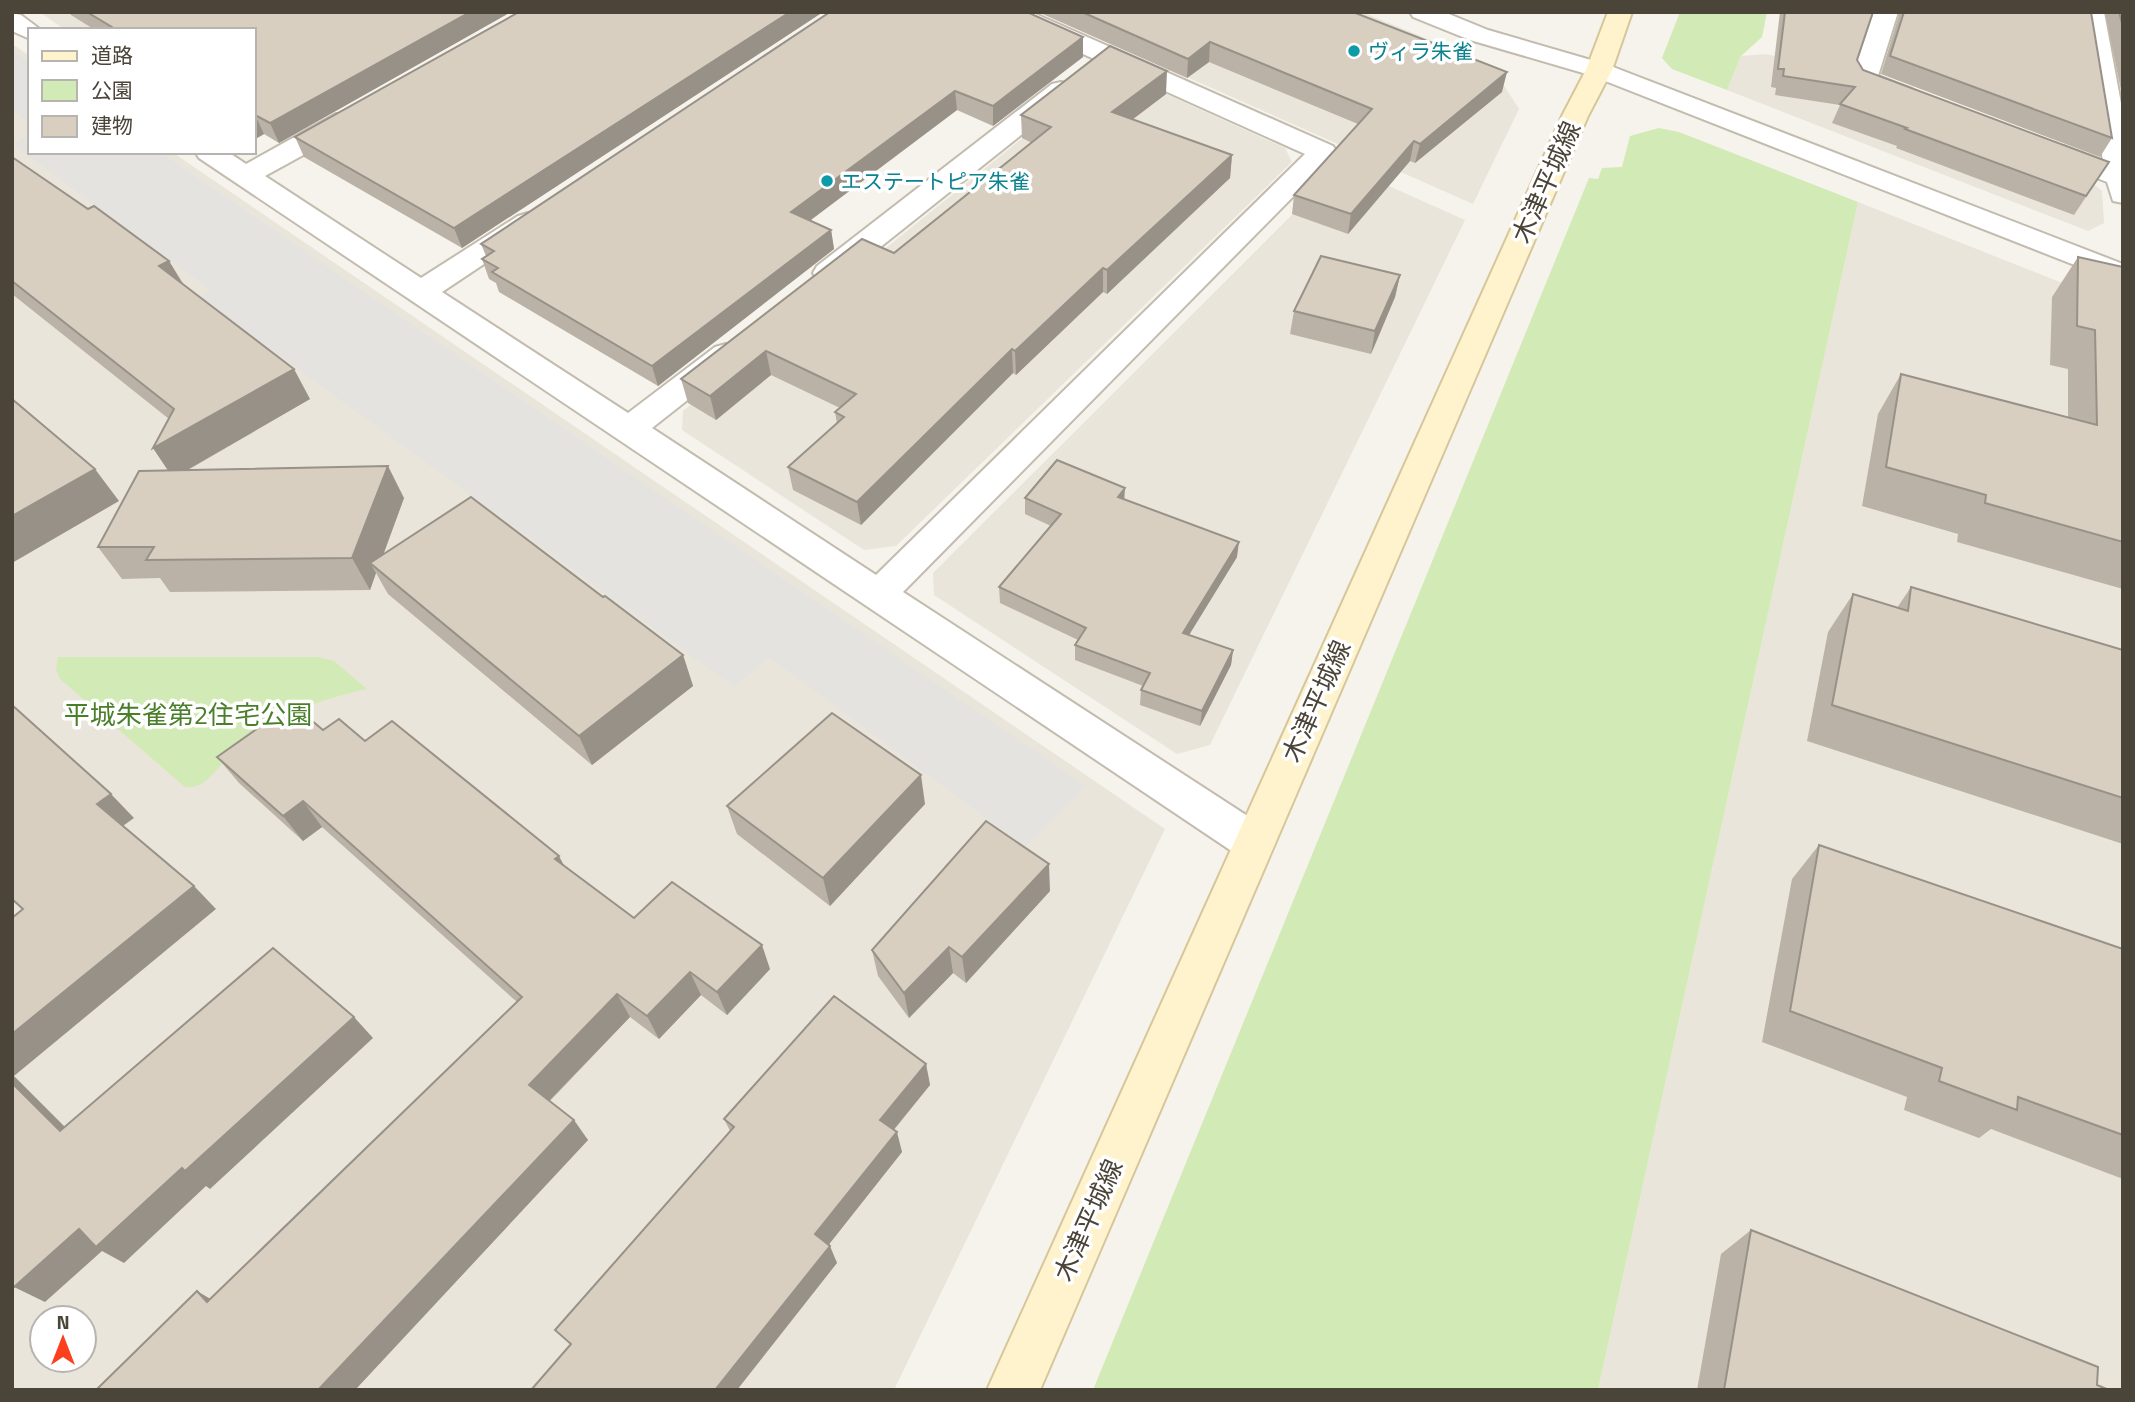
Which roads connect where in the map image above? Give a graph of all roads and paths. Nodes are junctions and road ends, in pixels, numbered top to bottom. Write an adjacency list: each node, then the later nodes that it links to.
1 (1010, 12): 9 (street)
2 (1422, 12): 11 (street)
3 (1485, 12): 11 (street)
4 (1620, 12): 11 (main road, 木津平城線)
5 (1886, 12): 12 (street)
6 (2092, 12): 10 (street)
7 (12, 20): 8 (street)
8 (28, 31)
9 (1106, 55): 21 (street); 24 (street)
10 (2112, 58): 17 (street)
11 (1600, 70): 19 (street); 25 (main road, 木津平城線)
12 (1928, 104)
13 (366, 108): 16 (street)
14 (2031, 143): 17 (street)
15 (212, 154): 16 (street)
16 (245, 176): 20 (street)
17 (2122, 186)
18 (547, 209): 20 (street)
19 (2123, 275)
20 (420, 293): 23 (street)
21 (802, 294)
22 (748, 337): 23 (street)
23 (628, 430): 24 (street)
24 (877, 596): 25 (street)
25 (1254, 843): 26 (main road, 木津平城線)
26 (1013, 1390)

